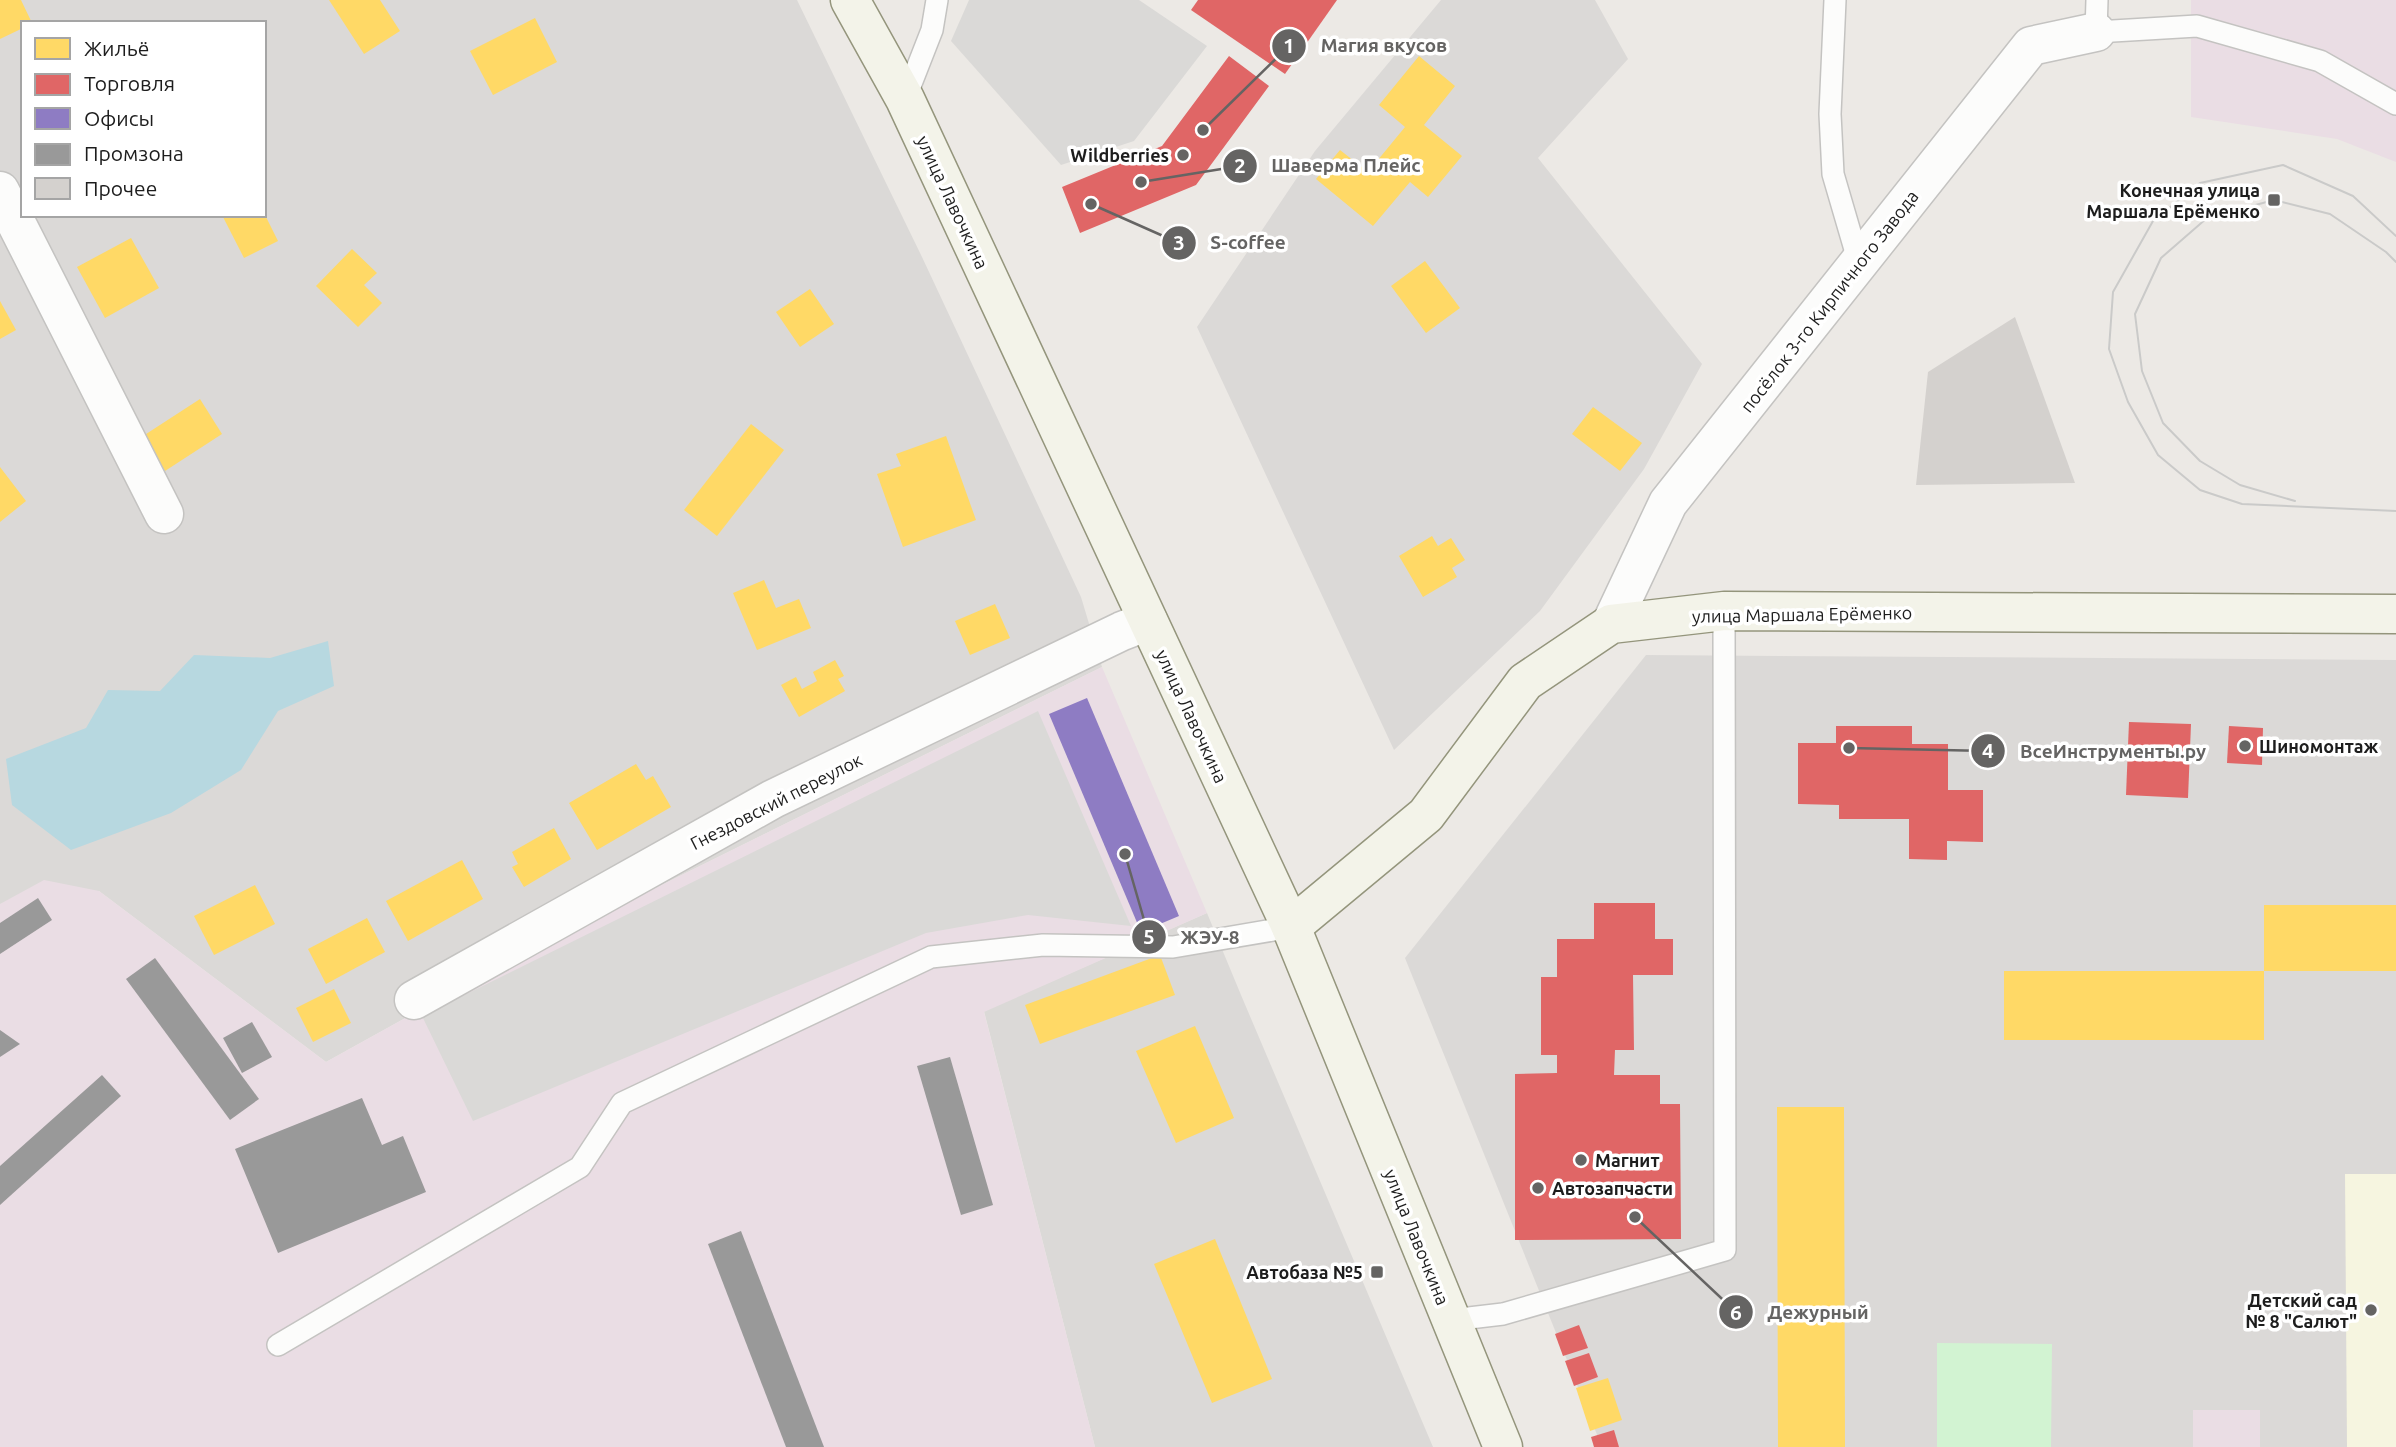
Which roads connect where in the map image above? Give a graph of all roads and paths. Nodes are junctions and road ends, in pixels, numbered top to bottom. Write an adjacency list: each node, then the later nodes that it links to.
1 (850, 0): 5 (main road, улица Лавочкина)
2 (937, 0): 5 (lane)
3 (1835, 0): 8 (lane)
4 (2097, 16): 6 (lane); 8 (street, посёлок 3-го Кирпичного Завода)
5 (905, 99): 12 (main road, улица Лавочкина)
6 (2396, 104)
7 (0, 191): 9 (street)
8 (1859, 263): 13 (street, посёлок 3-го Кирпичного Завода)
9 (164, 514)
10 (1724, 611): 11 (main road, улица Маршала Ерёменко); 13 (main road, улица Маршала Ерёменко); 16 (lane)
11 (2396, 614)
12 (1148, 621): 14 (main road, улица Лавочкина); 15 (street, Гнездовский переулок)
13 (1611, 624): 14 (main road, улица Маршала Ерёменко)
14 (1291, 927): 16 (main road, улица Лавочкина); 17 (lane)
15 (414, 1000)
16 (1452, 1320): 18 (main road, улица Лавочкина)
17 (278, 1345)
18 (1503, 1447)

